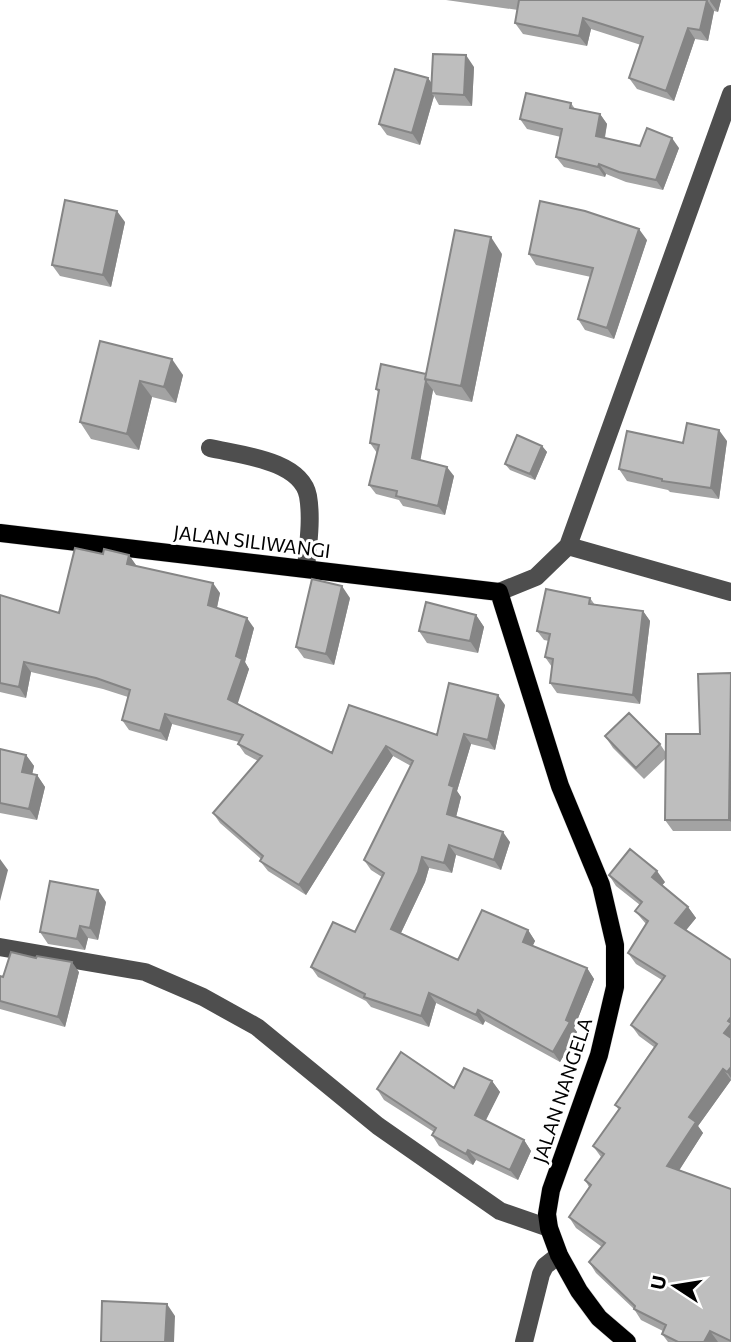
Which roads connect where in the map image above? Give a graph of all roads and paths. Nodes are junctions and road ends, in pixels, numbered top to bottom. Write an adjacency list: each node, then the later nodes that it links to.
1 (731, 94): 4 (street)
2 (210, 448): 5 (street)
3 (0, 533): 5 (main road, JALAN SILIWANGI)
4 (568, 546): 6 (street); 7 (street)
5 (306, 568): 6 (main road, JALAN SILIWANGI)
6 (499, 592): 9 (main road, JALAN NANGELA)
7 (731, 592)
8 (0, 947): 9 (street)
9 (549, 1228): 10 (main road, JALAN NANGELA)
10 (559, 1255): 11 (street); 12 (main road, JALAN NANGELA)
11 (524, 1342)
12 (627, 1342)

